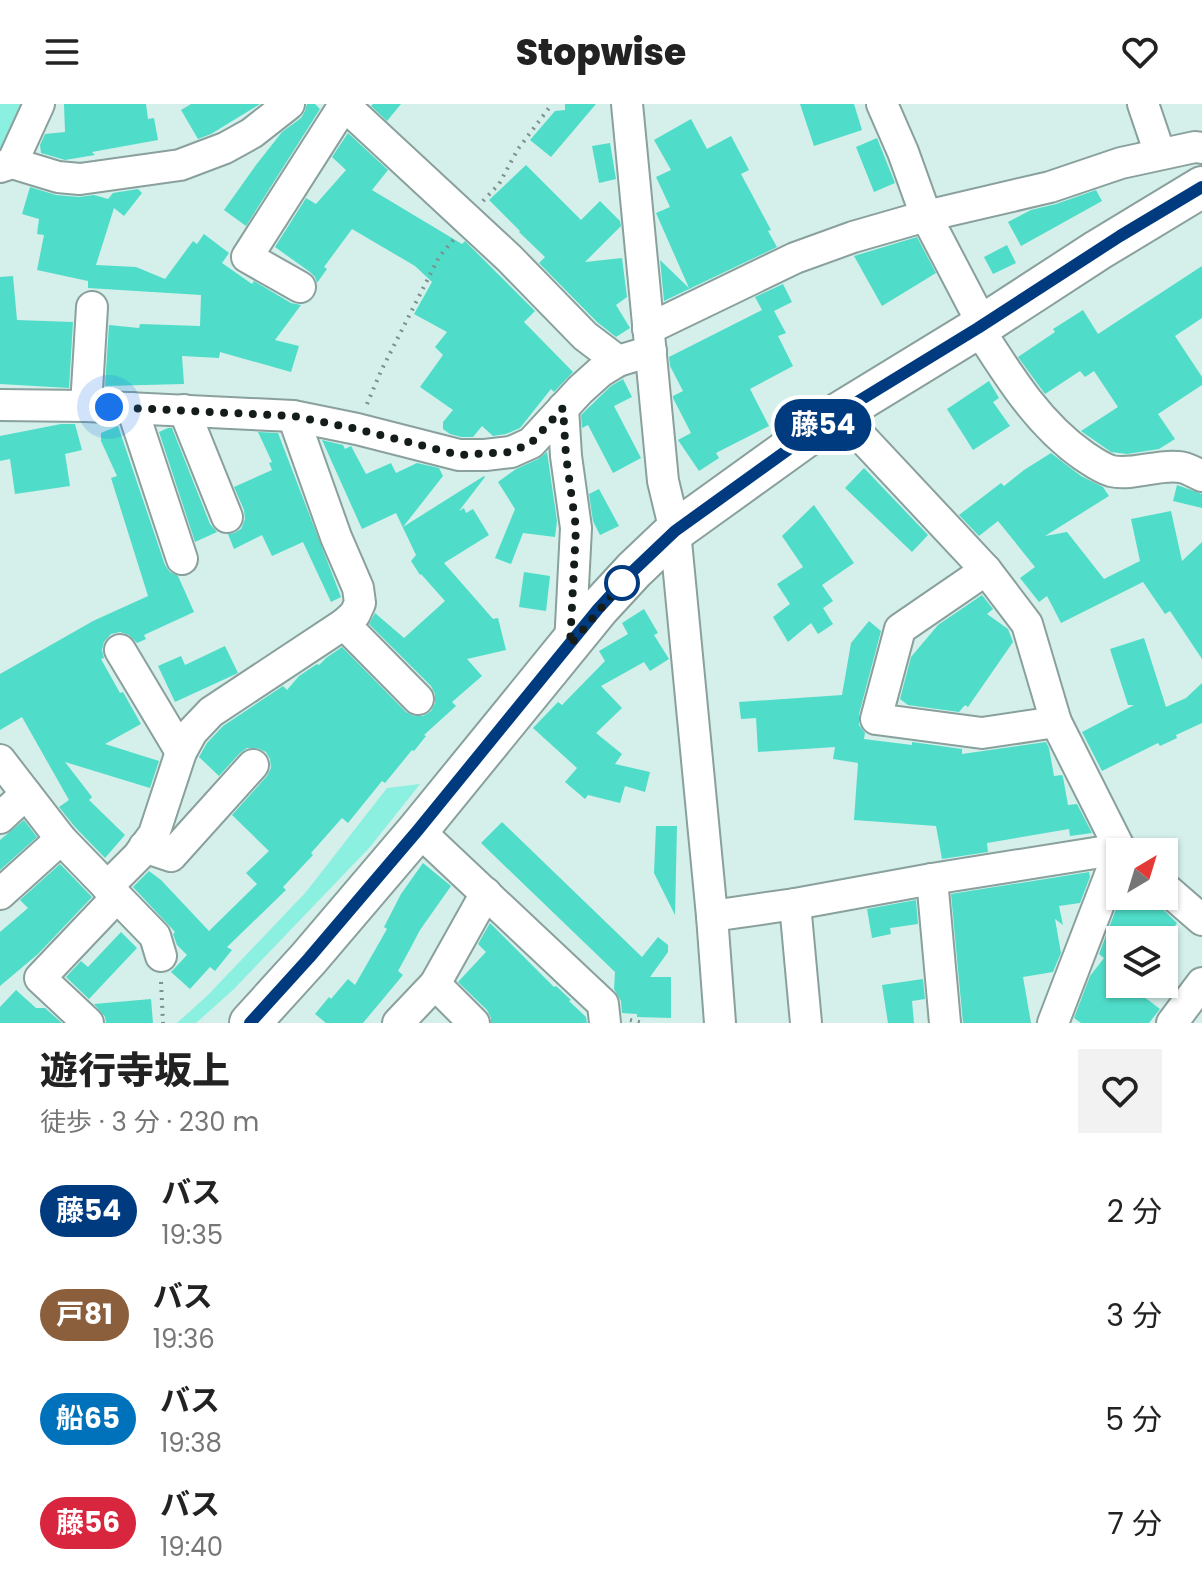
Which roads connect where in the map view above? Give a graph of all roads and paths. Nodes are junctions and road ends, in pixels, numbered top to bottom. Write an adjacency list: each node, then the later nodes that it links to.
1 (39, 104): 10 (street)
2 (289, 104): 10 (street)
3 (552, 104): 13 (path)
4 (627, 104): 17 (street)
5 (882, 104): 12 (street)
6 (1143, 104): 9 (street)
7 (344, 105): 13 (street); 14 (street)
8 (1202, 148): 9 (street)
9 (1160, 154): 12 (street)
10 (6, 165)
11 (1202, 187): 16 (main road)
12 (926, 216): 16 (street); 17 (street)
13 (468, 219): 18 (street); 26 (path)
14 (300, 287)
15 (92, 307): 20 (street)
16 (981, 326): 24 (main road); 27 (street)
17 (649, 340): 18 (street); 29 (street)
18 (618, 361): 22 (street)
19 (0, 405): 20 (street)
20 (86, 406): 21 (street)
21 (132, 408): 23 (street); 30 (street)
22 (563, 408): 26 (street); 33 (street)
23 (184, 410): 25 (street); 28 (street)
24 (839, 413): 29 (main road); 31 (street)
25 (293, 416): 26 (street); 32 (street)
26 (357, 429)
27 (1202, 476)
28 (227, 517)
29 (675, 531): 33 (main road); 54 (street)
30 (182, 559)
31 (986, 570): 36 (street); 36 (street)
32 (344, 624): 35 (street); 37 (street)
33 (570, 645): 42 (main road)
34 (120, 650): 37 (street)
35 (418, 699)
36 (1056, 722): 43 (street)
37 (181, 752): 45 (street)
38 (0, 760): 40 (street)
39 (253, 765): 45 (street)
40 (26, 794): 41 (street); 44 (street)
41 (0, 818)
42 (418, 830): 50 (street); 61 (main road)
43 (1115, 838)
44 (61, 839): 49 (street); 51 (street)
45 (144, 847): 49 (street)
46 (1106, 853): 47 (street)
47 (932, 879): 53 (street); 67 (street)
48 (1106, 891): 68 (street)
49 (112, 892): 56 (street); 59 (street)
50 (486, 893): 58 (street); 64 (street)
51 (0, 894)
52 (1178, 899): 55 (street)
53 (795, 904): 54 (street); 66 (street)
54 (712, 916): 65 (street)
55 (1202, 920)
56 (161, 956): 60 (path)
57 (1202, 983): 69 (street)
58 (435, 984): 62 (street); 63 (street)
59 (88, 1023)
60 (163, 1023)
61 (250, 1023)
62 (398, 1023)
63 (474, 1023)
64 (605, 1023)
65 (720, 1023)
66 (806, 1023)
67 (945, 1023)
68 (1053, 1023)
69 (1172, 1023)

